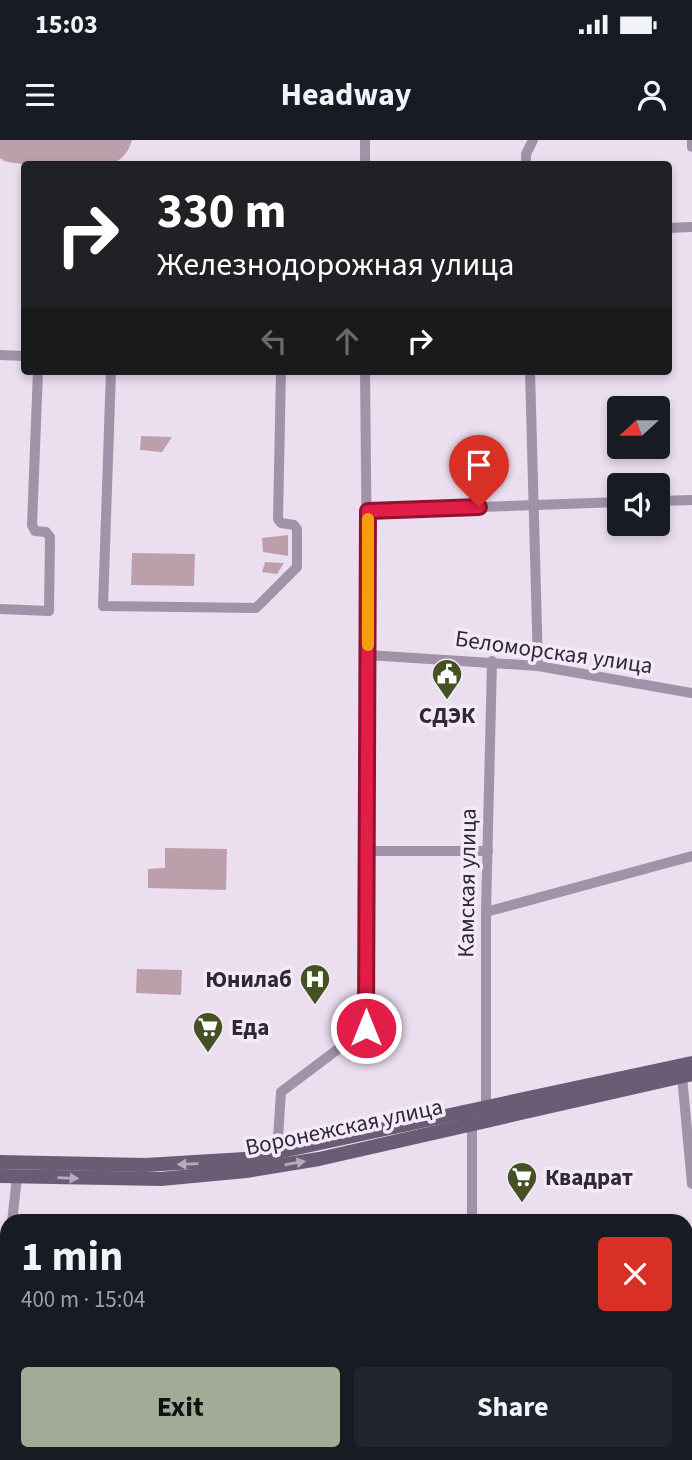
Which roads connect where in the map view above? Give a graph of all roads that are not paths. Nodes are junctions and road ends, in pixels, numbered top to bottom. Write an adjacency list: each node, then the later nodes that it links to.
1 (365, 140): 5 (street)
2 (533, 140): 6 (street)
3 (692, 140): 4 (street)
4 (692, 147)
5 (365, 161)
6 (526, 161)
7 (692, 227): 8 (street)
8 (672, 228)
9 (0, 355): 10 (street)
10 (21, 356)
11 (38, 375): 21 (street)
12 (111, 375): 13 (street)
13 (281, 375)
14 (365, 375): 20 (street)
15 (530, 375): 19 (street)
16 (692, 500): 17 (street)
17 (670, 501)
18 (607, 502): 19 (street)
19 (534, 505): 20 (street); 24 (street)
20 (368, 511): 22 (street)
21 (0, 610)
22 (368, 655): 23 (street, Беломорская улица); 26 (street)
23 (492, 661): 24 (street, Беломорская улица); 27 (street, Камская улица)
24 (538, 666): 25 (street, Беломорская улица)
25 (692, 693)
26 (366, 851): 27 (street); 34 (street)
27 (488, 851): 29 (street, Камская улица)
28 (692, 856): 29 (street)
29 (486, 912): 32 (street, Камская улица)
30 (692, 1063): 32 (main road, Воронежская улица)
31 (687, 1075): 33 (main road, Воронежская улица); 38 (street)
32 (486, 1106): 34 (main road, Воронежская улица)
33 (472, 1122): 37 (main road, Воронежская улица, one-way to 33); 40 (street)
34 (277, 1153): 35 (main road, Воронежская улица, one-way to 35)
35 (0, 1162)
36 (0, 1176): 37 (main road, Воронежская улица)
37 (17, 1177): 39 (street)
38 (692, 1184)
39 (13, 1214)
40 (472, 1214)

